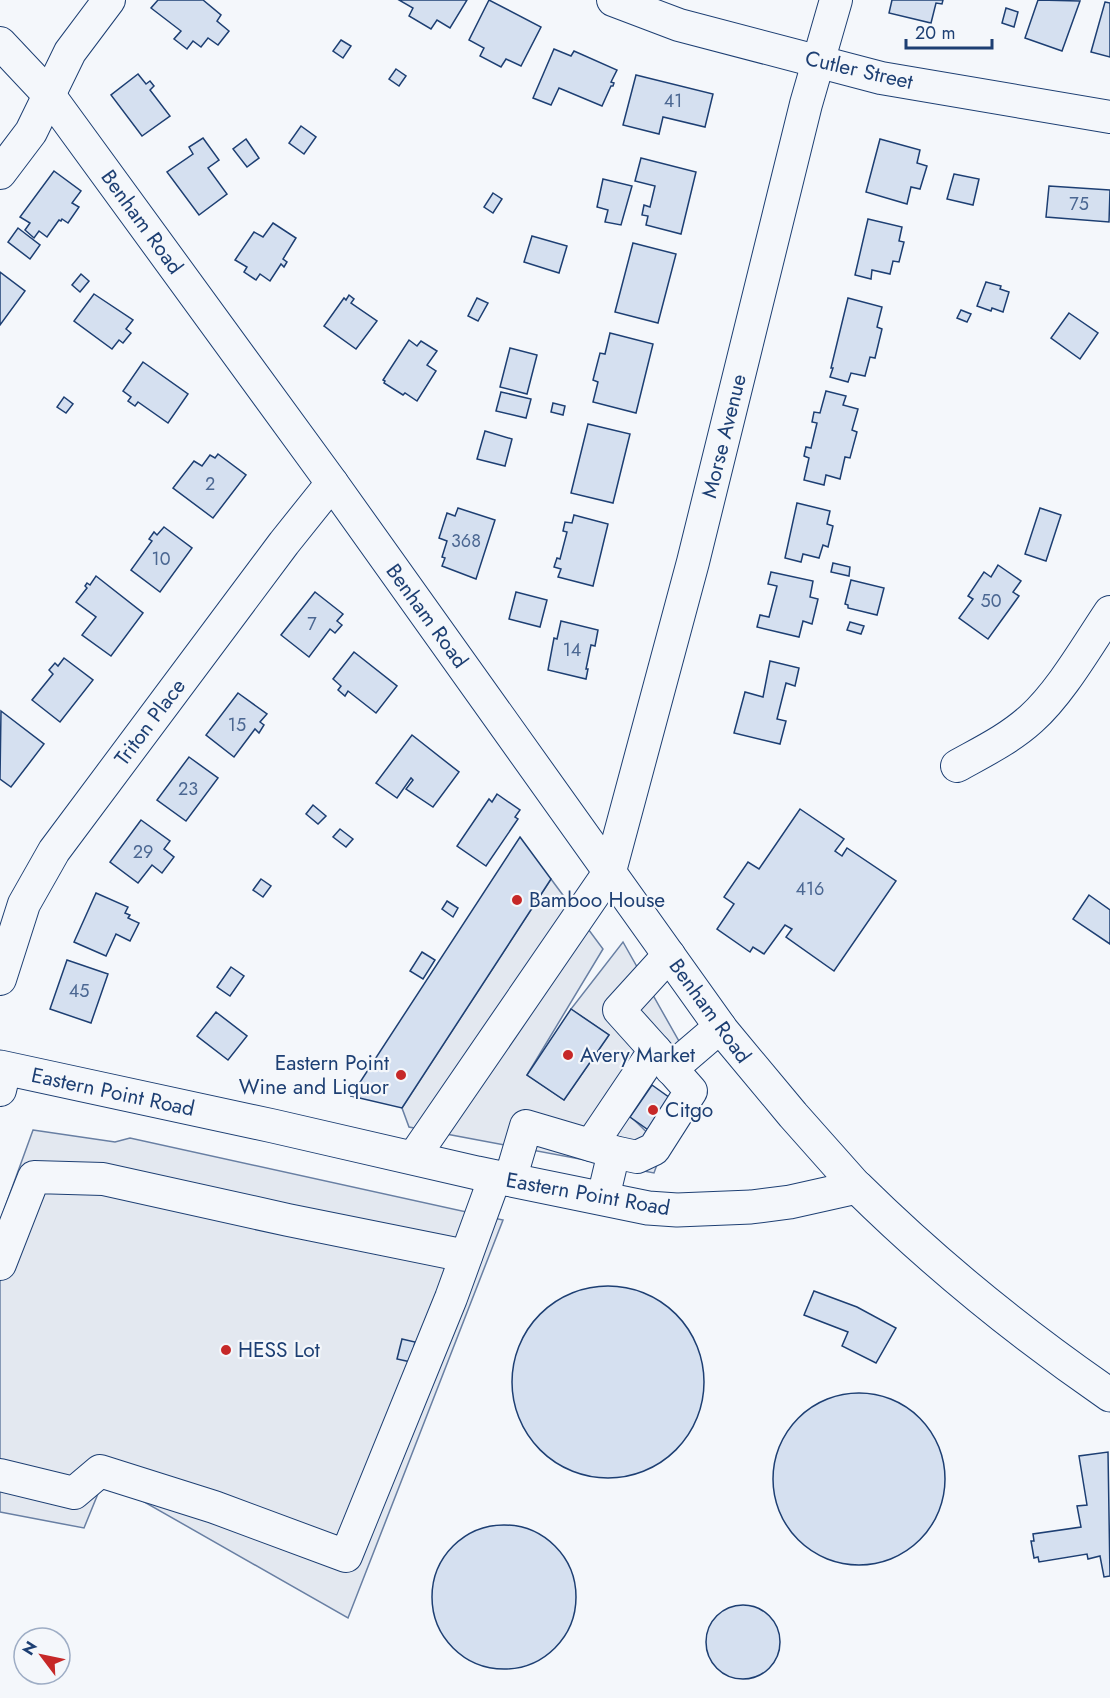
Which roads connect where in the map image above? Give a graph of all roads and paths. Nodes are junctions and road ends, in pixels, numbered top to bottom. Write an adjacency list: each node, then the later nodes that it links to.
1 (109, 0): 6 (street)
2 (613, 0): 5 (street, Cutler Street)
3 (837, 0): 5 (street, Morse Avenue)
4 (0, 43): 6 (street, Benham Road)
5 (817, 60): 7 (street, Cutler Street); 12 (street, Morse Avenue)
6 (49, 94): 8 (street); 9 (street, Benham Road)
7 (1110, 117)
8 (0, 173)
9 (332, 483): 12 (street, Benham Road); 14 (street, Triton Place)
10 (1110, 612): 11 (street)
11 (957, 766)
12 (610, 871): 13 (street, Benham Road); 19 (street, Morse Avenue)
13 (669, 955): 15 (street, Benham Road); 16 (street)
14 (0, 979)
15 (720, 1027): 16 (street); 21 (street, Benham Road)
16 (663, 1060): 18 (street); 18 (street)
17 (2, 1075): 19 (main road, Eastern Point Road)
18 (602, 1148): 20 (street); 22 (street)
19 (413, 1158): 20 (main road, Eastern Point Road)
20 (502, 1179): 22 (main road, Eastern Point Road); 23 (street)
21 (857, 1187): 22 (main road, Eastern Point Road); 25 (main road)
22 (603, 1198)
23 (466, 1256): 24 (street); 26 (street)
24 (0, 1264)
25 (1110, 1395)
26 (0, 1475)

